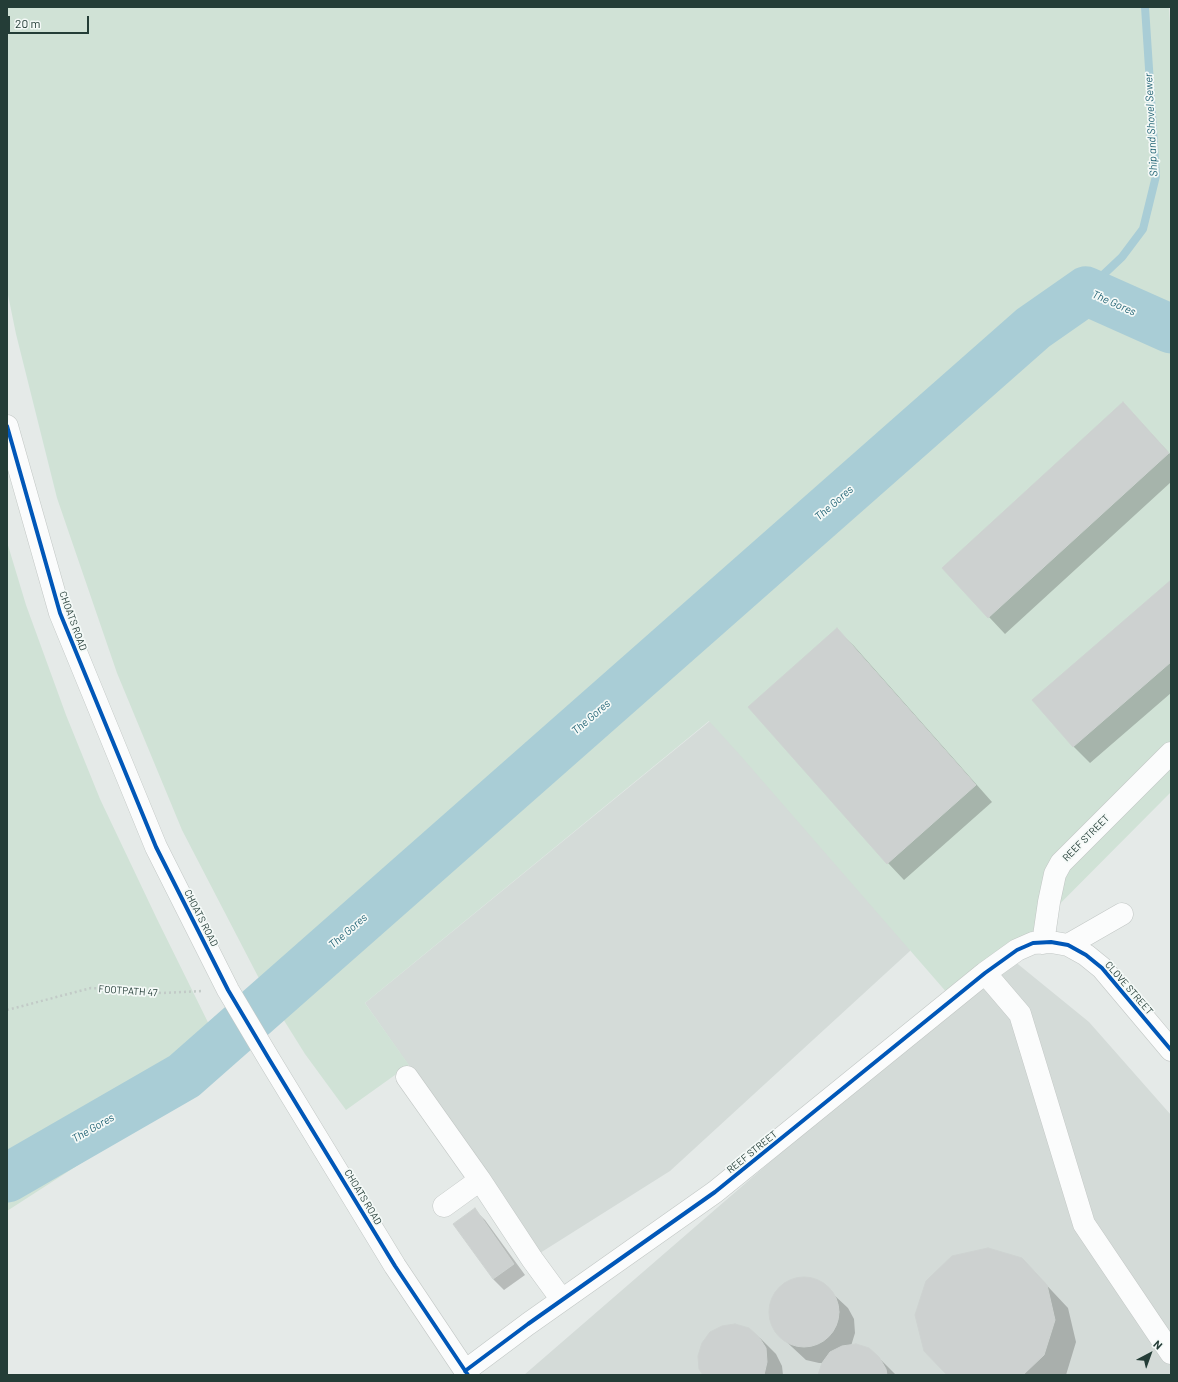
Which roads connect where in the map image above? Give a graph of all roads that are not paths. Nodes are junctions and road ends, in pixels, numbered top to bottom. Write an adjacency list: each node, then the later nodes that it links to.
1 (7, 426): 13 (street, CHOATS ROAD)
2 (1171, 753): 4 (street, REEF STREET)
3 (1122, 914): 5 (street)
4 (1043, 943): 5 (street, CLOVE STREET); 6 (street, REEF STREET)
5 (1068, 945): 7 (street, CLOVE STREET)
6 (985, 973): 11 (street, REEF STREET); 12 (street)
7 (1171, 1050)
8 (407, 1077): 9 (street)
9 (480, 1180): 10 (street); 11 (street)
10 (444, 1206)
11 (562, 1300): 13 (street, REEF STREET)
12 (1171, 1353)
13 (467, 1373)

